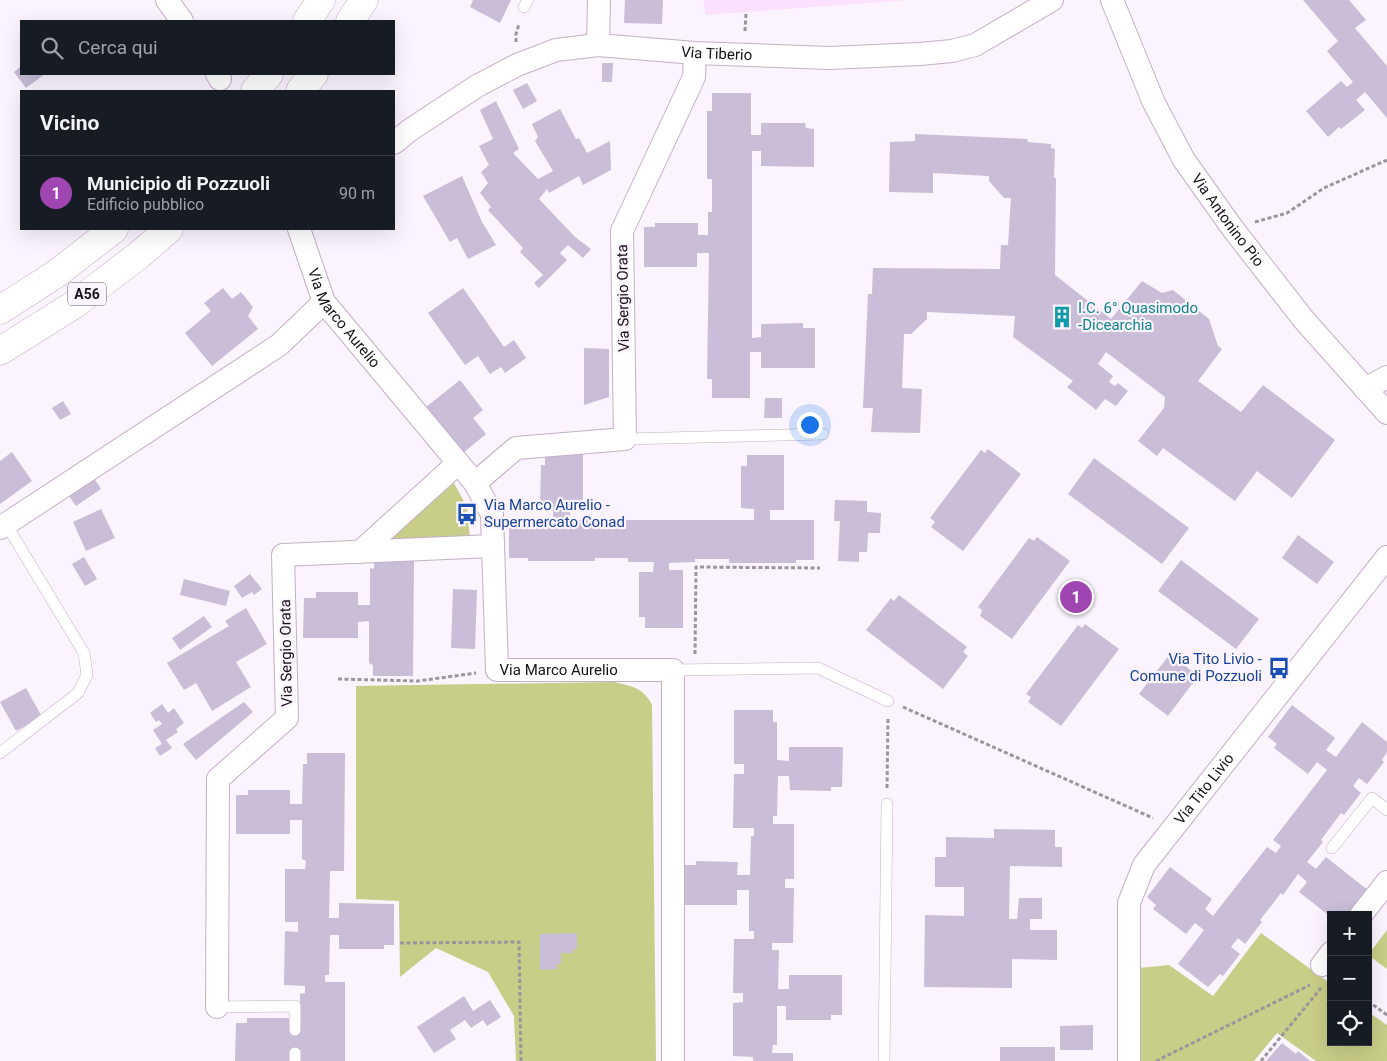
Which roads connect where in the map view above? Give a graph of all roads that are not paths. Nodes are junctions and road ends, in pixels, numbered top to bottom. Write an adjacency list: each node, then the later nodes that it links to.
1 (167, 0): 7 (street)
2 (321, 0): 8 (highway)
3 (364, 0): 9 (highway)
4 (599, 0): 10 (street)
5 (1052, 0): 11 (street, Via Tiberio)
6 (1112, 0): 24 (street, Via Antonino Pio)
7 (181, 20)
8 (308, 20)
9 (351, 20)
10 (598, 45): 11 (street, Via Tiberio); 16 (street, Via Tiberio)
11 (695, 53): 27 (street, Via Sergio Orata)
12 (268, 75): 14 (highway)
13 (313, 75): 15 (highway)
14 (256, 90)
15 (301, 90)
16 (395, 142)
17 (113, 230): 21 (highway, A56)
18 (168, 230): 22 (highway, A56)
19 (300, 230): 20 (street, Via Marco Aurelio)
20 (324, 302): 28 (street, Via Marco Aurelio); 30 (street)
21 (0, 310)
22 (0, 351)
23 (1387, 377): 24 (street)
24 (1365, 389): 25 (street, Via Antonino Pio)
25 (1387, 413)
26 (823, 434): 27 (lane)
27 (625, 439): 29 (street)
28 (458, 463): 29 (street, Via Marco Aurelio); 32 (street)
29 (475, 483): 31 (street, Via Marco Aurelio)
30 (3, 526): 36 (lane)
31 (493, 546): 32 (street, Via Sergio Orata); 34 (street, Via Marco Aurelio)
32 (360, 552): 42 (street, Via Sergio Orata)
33 (1386, 560): 46 (street, Via Tito Livio)
34 (684, 669): 35 (lane); 44 (street)
35 (888, 701)
36 (0, 754)
37 (887, 804): 45 (lane)
38 (1387, 810): 39 (lane)
39 (1332, 848)
40 (1387, 882): 41 (street)
41 (1364, 911)
42 (217, 1007): 43 (lane)
43 (295, 1030)
44 (673, 1061)
45 (884, 1061)
46 (1129, 1061)

